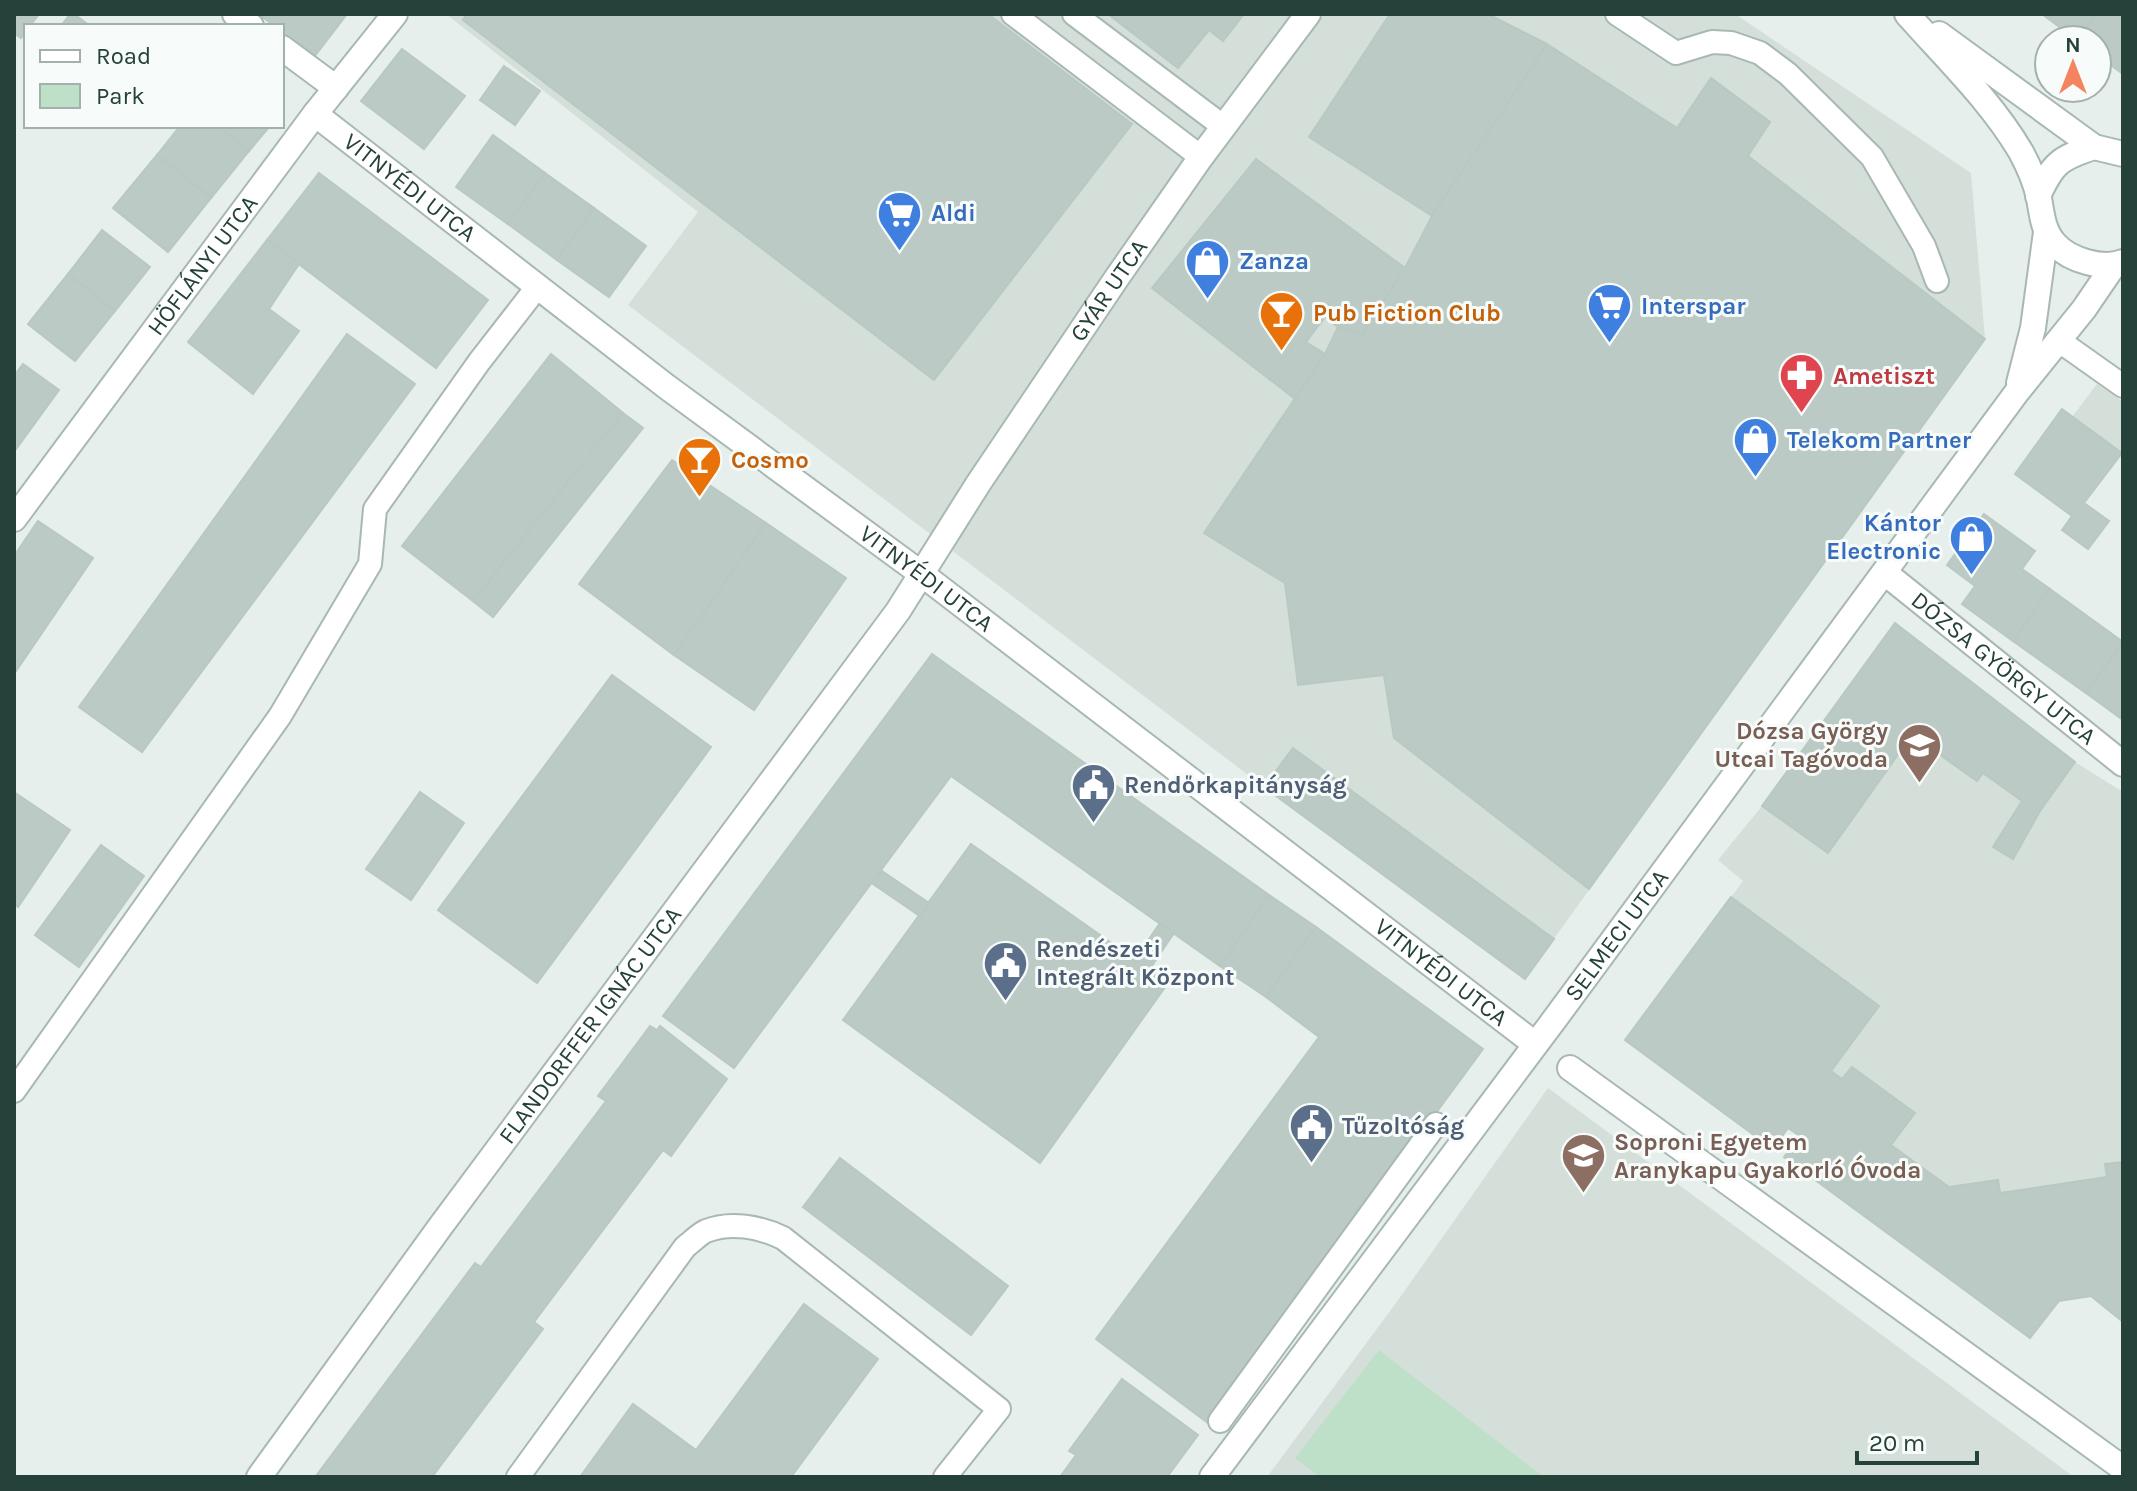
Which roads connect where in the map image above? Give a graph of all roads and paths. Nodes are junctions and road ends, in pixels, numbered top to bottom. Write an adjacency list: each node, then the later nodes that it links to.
1 (395, 14): 8 (street, HÖFLÁNYI UTCA)
2 (1013, 14): 13 (lane)
3 (1074, 14): 10 (lane)
4 (1308, 14): 10 (street, GYÁR UTCA)
5 (1617, 14): 17 (lane)
6 (1909, 14): 11 (street); 14 (street)
7 (284, 49): 8 (street)
8 (336, 88): 9 (street, HÖFLÁNYI UTCA)
9 (315, 114): 18 (street, VITNYÉDI UTCA); 22 (street, HÖFLÁNYI UTCA)
10 (1224, 127): 13 (street, GYÁR UTCA)
11 (2094, 147): 12 (street); 14 (street)
12 (2123, 154)
13 (1201, 157): 24 (street, GYÁR UTCA)
14 (2038, 196): 15 (street)
15 (2046, 232): 16 (street); 21 (street, SELMECI UTCA)
16 (2118, 264): 19 (street, SELMECI UTCA)
17 (1937, 281)
18 (538, 286): 24 (street, VITNYÉDI UTCA); 28 (lane)
19 (2058, 340): 20 (lane); 21 (street, SELMECI UTCA)
20 (2123, 386)
21 (2017, 392): 23 (street, SELMECI UTCA)
22 (15, 514)
23 (1885, 573): 25 (street, DÓZSA GYÖRGY UTCA); 26 (street, SELMECI UTCA)
24 (923, 575): 26 (street, VITNYÉDI UTCA); 32 (street, FLANDORFFER IGNÁC UTCA)
25 (2123, 764)
26 (1535, 1044): 35 (street, SELMECI UTCA)
27 (1570, 1068): 31 (street)
28 (14, 1091)
29 (1436, 1124): 30 (lane)
30 (1220, 1421)
31 (2121, 1467)
32 (259, 1477)
33 (518, 1477): 34 (lane)
34 (945, 1477)
35 (1212, 1477)

